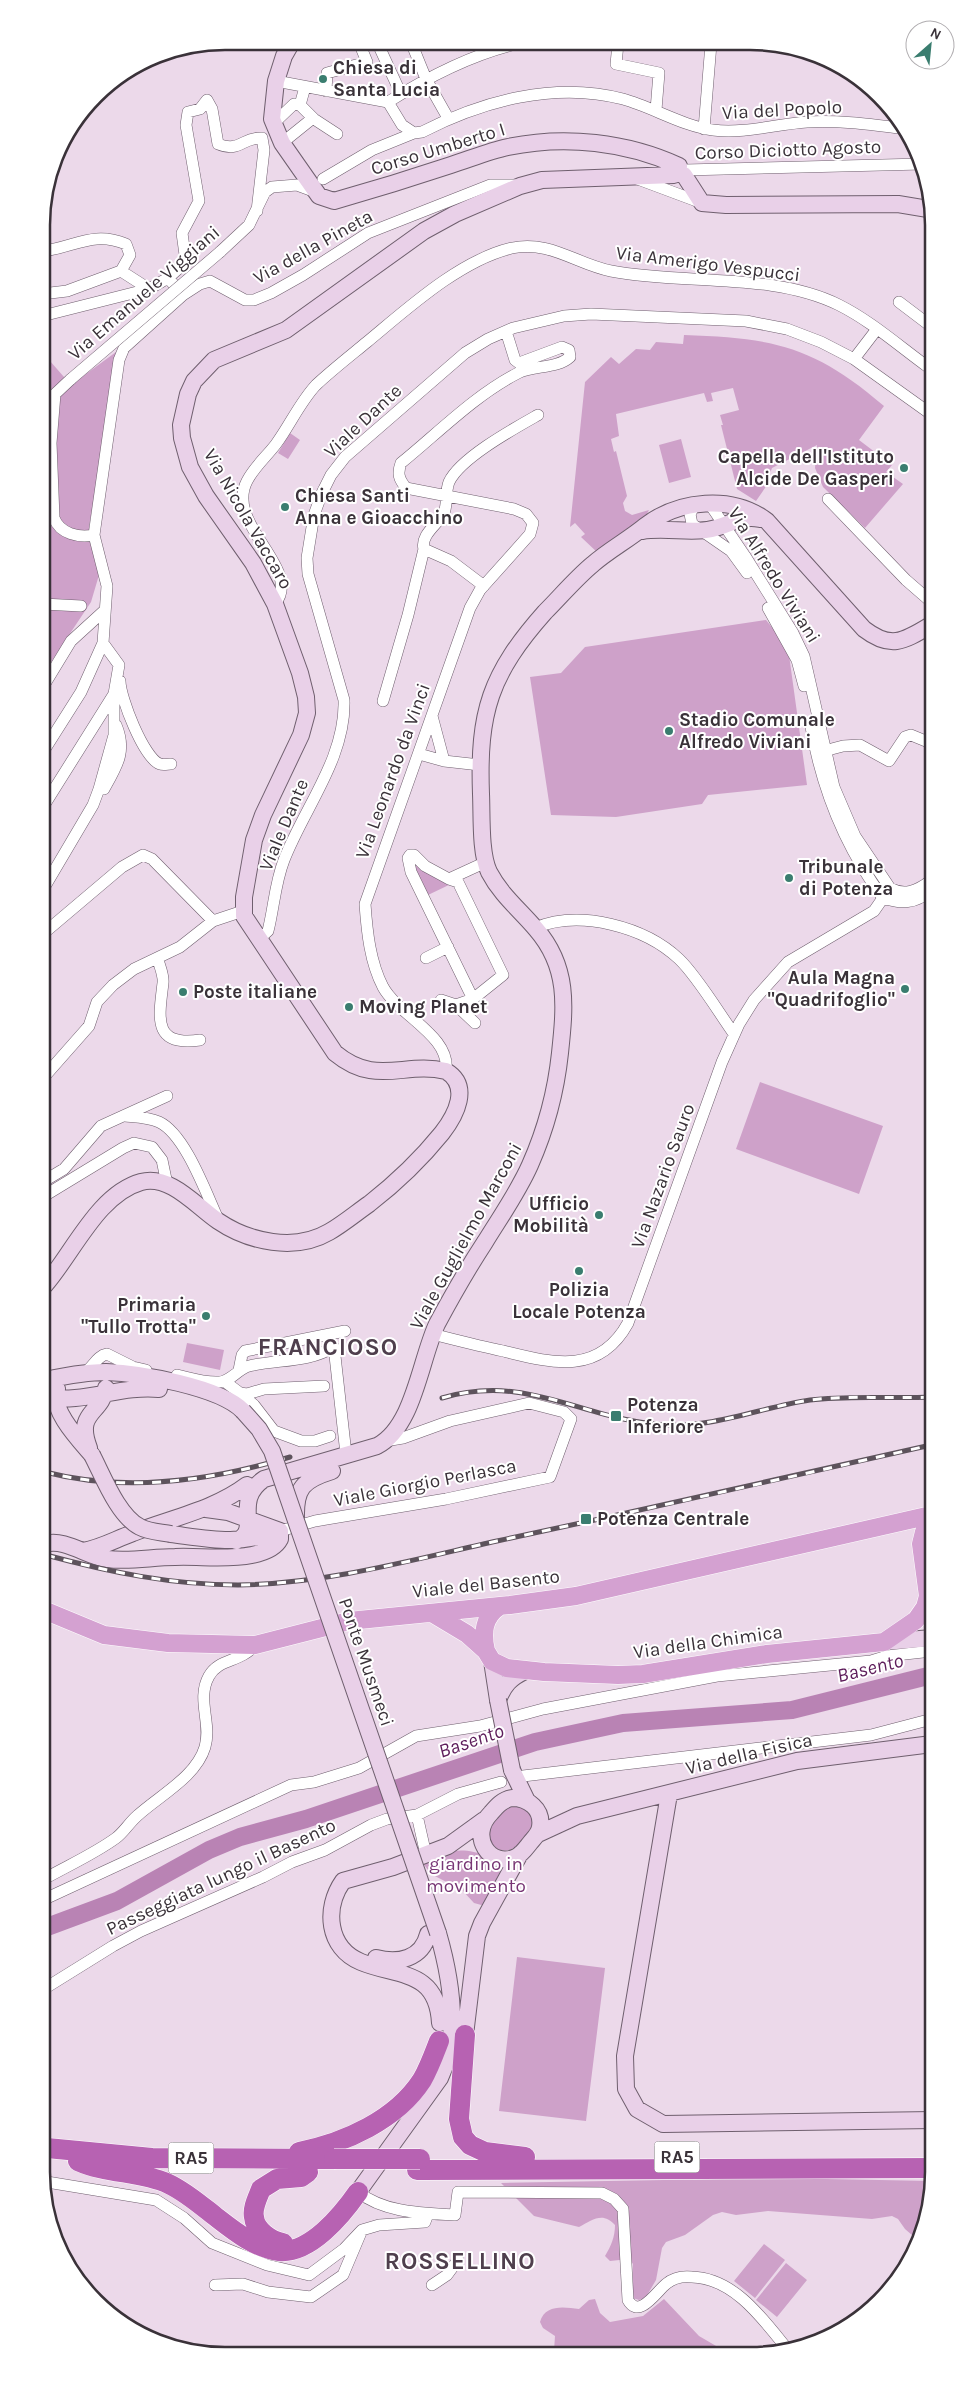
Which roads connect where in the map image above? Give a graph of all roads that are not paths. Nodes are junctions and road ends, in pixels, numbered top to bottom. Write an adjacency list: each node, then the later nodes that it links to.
1 (287, 50): 9 (street)
2 (362, 50): 11 (street)
3 (381, 50): 12 (street)
4 (414, 50): 8 (street)
5 (499, 50): 8 (street)
6 (617, 50): 15 (street)
7 (711, 50): 20 (street)
8 (426, 79): 12 (street); 17 (street)
9 (276, 81): 10 (street); 18 (street)
10 (305, 87): 11 (street); 14 (street)
11 (326, 91): 13 (street)
12 (401, 94): 13 (street)
13 (388, 102): 21 (street)
14 (300, 105): 16 (street); 18 (street)
15 (656, 110): 17 (street, Via del Popolo); 20 (street, Via del Popolo)
16 (313, 118): 22 (street); 23 (street)
17 (448, 118): 21 (street, Via del Popolo)
18 (273, 121): 23 (street)
19 (896, 128): 20 (street, Via del Popolo)
20 (704, 129)
21 (414, 133): 27 (street, Via del Popolo)
22 (336, 134)
23 (282, 143): 27 (street)
24 (914, 164): 25 (street, Corso Diciotto Agosto)
25 (679, 171): 26 (street, Via Nicola Vaccaro); 27 (street, Corso Umberto I); 29 (street)
26 (641, 177): 28 (street, Via Nicola Vaccaro); 29 (street)
27 (320, 185): 31 (street, Via Emanuele Viggiani)
28 (520, 186): 37 (street, Via della Pineta); 61 (street, Via Nicola Vaccaro)
29 (702, 203): 30 (street)
30 (924, 207)
31 (257, 211): 34 (street); 45 (street, Via Emanuele Viggiani, bridge)
32 (50, 248): 33 (street)
33 (121, 271): 35 (street); 36 (street)
34 (168, 278): 35 (street); 37 (street)
35 (149, 289): 39 (street)
36 (50, 293)
37 (183, 295): 56 (street, Via della Pineta)
38 (899, 302): 40 (street)
39 (50, 314)
40 (925, 322)
41 (877, 329): 43 (street); 44 (street, Via Amerigo Vespucci); 61 (street, Via Amerigo Vespucci)
42 (506, 331): 43 (street, Viale Dante); 49 (street); 91 (street, Viale Dante)
43 (854, 359): 47 (street, Viale Dante)
44 (925, 365)
45 (55, 394): 46 (street, Via Emanuele Viggiani); 56 (street)
46 (50, 398)
47 (925, 410)
48 (538, 414): 49 (street)
49 (446, 496): 57 (street); 58 (street, Via Leonardo da Vinci)
50 (828, 499): 59 (street)
51 (702, 503): 52 (street, Viale Guglielmo Marconi); 53 (street, Via Alfredo Viviani); 54 (street); 55 (street, Viale Guglielmo Marconi)
52 (767, 521): 53 (street); 64 (street, Viale Guglielmo Marconi)
53 (723, 525): 54 (street); 74 (street, Via Alfredo Viviani)
54 (700, 531): 55 (street); 85 (street, Via Alfredo Viviani)
55 (638, 532): 78 (street, Viale Guglielmo Marconi)
56 (94, 535): 63 (street)
57 (424, 549): 58 (street); 69 (street)
58 (484, 586): 70 (street, Via Leonardo da Vinci)
59 (925, 597)
60 (50, 604): 62 (street)
61 (275, 604): 87 (street, Via Nicola Vaccaro)
62 (81, 606)
63 (105, 610): 65 (street); 67 (street)
64 (925, 628)
65 (103, 643): 66 (street); 72 (street)
66 (119, 665): 68 (street); 77 (street)
67 (50, 676)
68 (114, 694): 71 (street); 79 (street)
69 (383, 701)
70 (432, 716): 75 (street, Via Leonardo da Vinci); 76 (street)
71 (114, 718): 80 (street); 80 (street)
72 (50, 741)
73 (925, 742): 74 (street)
74 (824, 751): 85 (street, Via Alfredo Viviani)
75 (419, 754): 76 (street); 102 (street, Via Leonardo da Vinci)
76 (444, 761): 78 (street)
77 (171, 764)
78 (480, 765): 81 (street, Viale Guglielmo Marconi)
79 (50, 796)
80 (93, 805): 82 (street)
81 (486, 862): 83 (street); 90 (street, Viale Guglielmo Marconi)
82 (50, 878)
83 (449, 879): 92 (street); 95 (street)
84 (925, 884): 85 (street)
85 (886, 893): 86 (street); 99 (street, Via Nazario Sauro)
86 (925, 894)
87 (243, 912): 88 (street); 91 (street)
88 (213, 921): 89 (street); 94 (street)
89 (50, 928)
90 (535, 928): 99 (street); 111 (street, Viale Guglielmo Marconi)
91 (259, 939): 102 (street)
92 (448, 947): 93 (street); 95 (street)
93 (426, 958)
94 (158, 960): 100 (street); 101 (street)
95 (473, 999): 97 (street)
96 (441, 1000): 97 (street)
97 (456, 1005): 98 (street)
98 (476, 1023)
99 (734, 1034): 111 (street, Via Nazario Sauro)
100 (200, 1040)
101 (50, 1070)
102 (446, 1071): 108 (street)
103 (167, 1096): 104 (street)
104 (125, 1116): 105 (street); 108 (street)
105 (50, 1177)
106 (167, 1184): 107 (street); 108 (street); 109 (street)
107 (50, 1192)
108 (220, 1223)
109 (50, 1278)
110 (345, 1331): 112 (street)
111 (432, 1334): 123 (street, Viale Guglielmo Marconi)
112 (239, 1370): 116 (street); 124 (street)
113 (131, 1371): 114 (street); 116 (street); 119 (street); 121 (street)
114 (84, 1373): 115 (street); 119 (street); 120 (street)
115 (50, 1379)
116 (224, 1381): 118 (street)
117 (324, 1386): 118 (street)
118 (240, 1393): 122 (street)
119 (105, 1394): 120 (street); 121 (street); 125 (street)
120 (50, 1398): 125 (street)
121 (241, 1414): 132 (street, Ponte Musmeci, bridge); 172 (street, Ponte Musmeci)
122 (330, 1436)
123 (386, 1441): 124 (street); 132 (street, Viale Guglielmo Marconi); 132 (street, Viale Giorgio Perlasca)
124 (346, 1454): 126 (street)
125 (92, 1455): 128 (street, bridge)
126 (264, 1479): 127 (street); 130 (street)
127 (247, 1486): 128 (street, bridge); 129 (street)
128 (119, 1506): 137 (street, bridge)
129 (199, 1509): 130 (street); 136 (street)
130 (247, 1516): 134 (street); 137 (street)
131 (925, 1516): 133 (main road, Viale del Basento)
132 (301, 1522): 134 (street); 172 (street, Ponte Musmeci, bridge)
133 (894, 1522): 139 (main road); 143 (main road, Viale del Basento)
134 (280, 1531): 137 (street); 141 (street)
135 (925, 1531): 139 (main road)
136 (132, 1533): 140 (street); 141 (street)
137 (238, 1541)
138 (50, 1544): 140 (street)
139 (921, 1544): 142 (main road)
140 (81, 1551): 141 (street)
141 (148, 1559)
142 (925, 1568)
143 (500, 1606): 145 (main road, Viale del Basento); 151 (main road)
144 (925, 1607): 148 (main road)
145 (431, 1612): 149 (main road, Viale del Basento); 151 (main road)
146 (50, 1614): 149 (main road, Viale del Basento)
147 (925, 1639): 148 (street, Via della Chimica)
148 (884, 1642): 152 (main road, Via della Chimica)
149 (255, 1645): 169 (street)
150 (925, 1652): 171 (street)
151 (489, 1656): 152 (main road, Via della Chimica); 153 (street)
152 (525, 1671): 153 (street)
153 (498, 1700): 156 (street, bridge)
154 (925, 1721): 156 (street, Passeggiata lungo il Basento)
155 (925, 1745): 157 (street, Via della Fisica)
156 (512, 1776): 158 (street); 159 (street); 160 (street, Passeggiata lungo il Basento)
157 (669, 1794): 161 (street, Via della Fisica); 175 (street)
158 (502, 1801): 159 (street); 162 (street)
159 (531, 1804): 161 (street); 163 (street)
160 (417, 1816): 167 (street); 173 (street, Passeggiata lungo il Basento)
161 (577, 1816): 163 (street)
162 (484, 1820): 164 (street); 165 (street)
163 (538, 1834): 166 (street)
164 (448, 1846): 165 (street); 167 (street)
165 (490, 1852): 166 (street); 170 (street)
166 (520, 1854): 170 (street)
167 (426, 1855): 168 (street)
168 (367, 1875): 172 (street); 174 (street)
169 (50, 1876)
170 (502, 1890): 174 (street)
171 (50, 1896)
172 (433, 1933): 174 (street)
173 (50, 1985)
174 (449, 2034): 177 (highway, RA5); 180 (highway, RA5); 187 (street)
175 (925, 2120)
176 (50, 2148): 180 (highway, RA5)
177 (525, 2157): 178 (highway, RA5); 182 (highway, RA5)
178 (925, 2157)
179 (50, 2159): 181 (highway, RA5)
180 (264, 2159): 183 (highway, RA5)
181 (78, 2161): 185 (highway, RA5); 190 (highway, RA5)
182 (419, 2164): 183 (highway, RA5, bridge); 184 (highway, RA5)
183 (333, 2165): 185 (highway, RA5)
184 (925, 2168)
185 (308, 2172): 190 (highway, RA5)
186 (50, 2183): 189 (street)
187 (358, 2192): 188 (street); 190 (highway, RA5)
188 (428, 2214): 189 (street); 194 (street)
189 (362, 2230): 193 (street)
190 (300, 2246)
191 (458, 2260): 192 (street)
192 (432, 2285)
193 (214, 2286)
194 (782, 2344)

